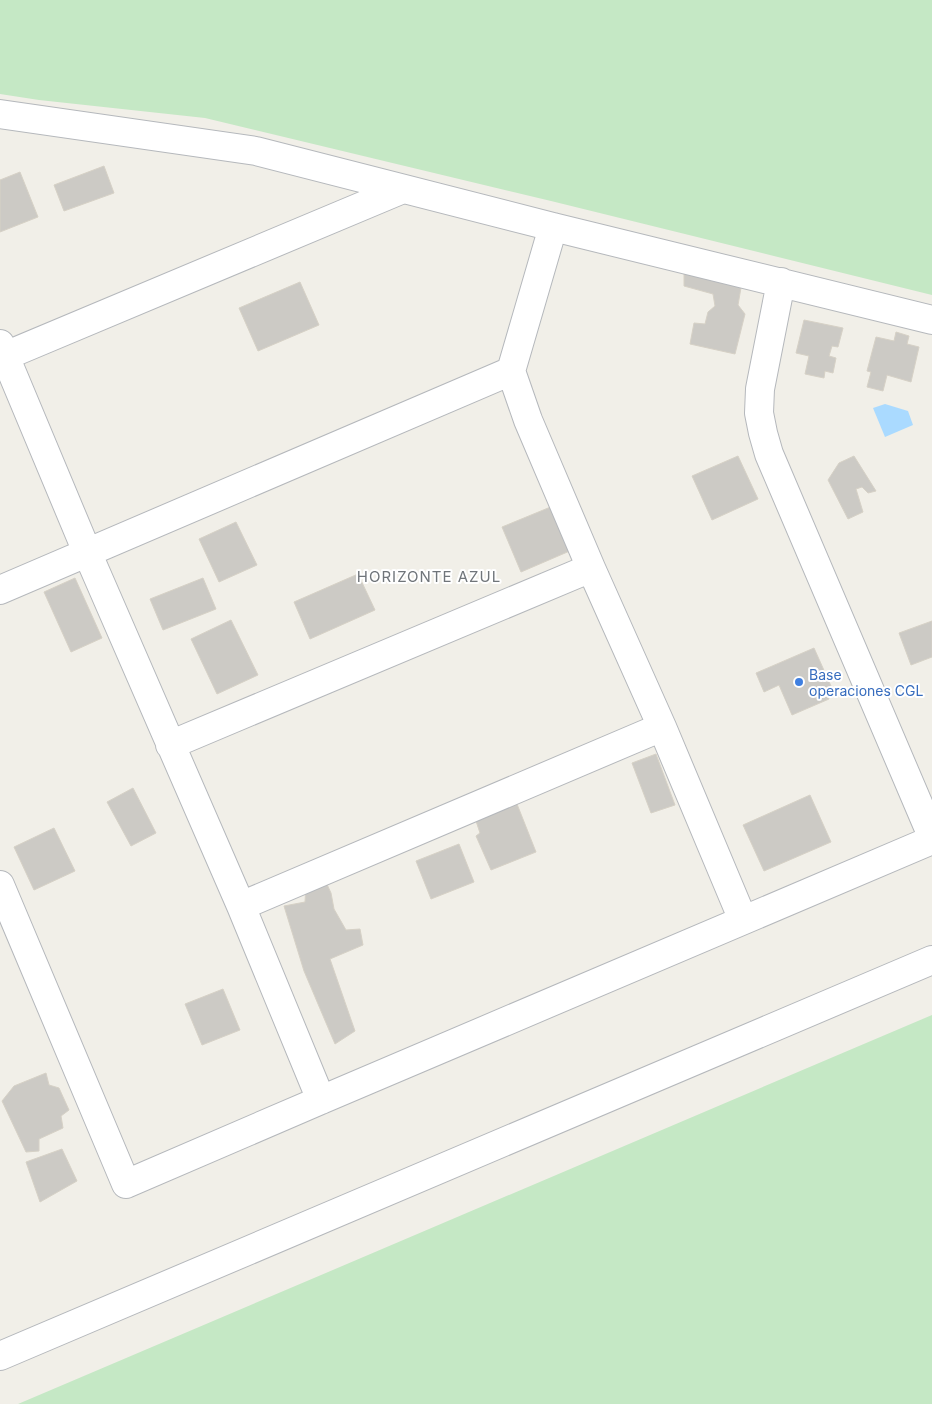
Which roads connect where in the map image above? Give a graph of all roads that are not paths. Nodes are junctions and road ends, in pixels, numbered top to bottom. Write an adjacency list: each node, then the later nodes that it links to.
1 (0, 114): 2 (street)
2 (403, 189): 3 (street); 6 (street)
3 (553, 227): 4 (street); 7 (street)
4 (781, 282): 5 (street); 13 (street)
5 (932, 320)
6 (3, 350): 8 (street)
7 (511, 371): 8 (street); 9 (street)
8 (87, 552): 10 (street); 12 (street)
9 (591, 568): 11 (street); 12 (street)
10 (0, 590)
11 (662, 727): 16 (street); 17 (street)
12 (170, 745): 16 (street)
13 (932, 836)
14 (932, 840): 17 (street)
15 (0, 885): 19 (street)
16 (241, 906): 19 (street)
17 (743, 920): 19 (street)
18 (932, 960): 20 (street)
19 (321, 1100)
20 (0, 1356)

